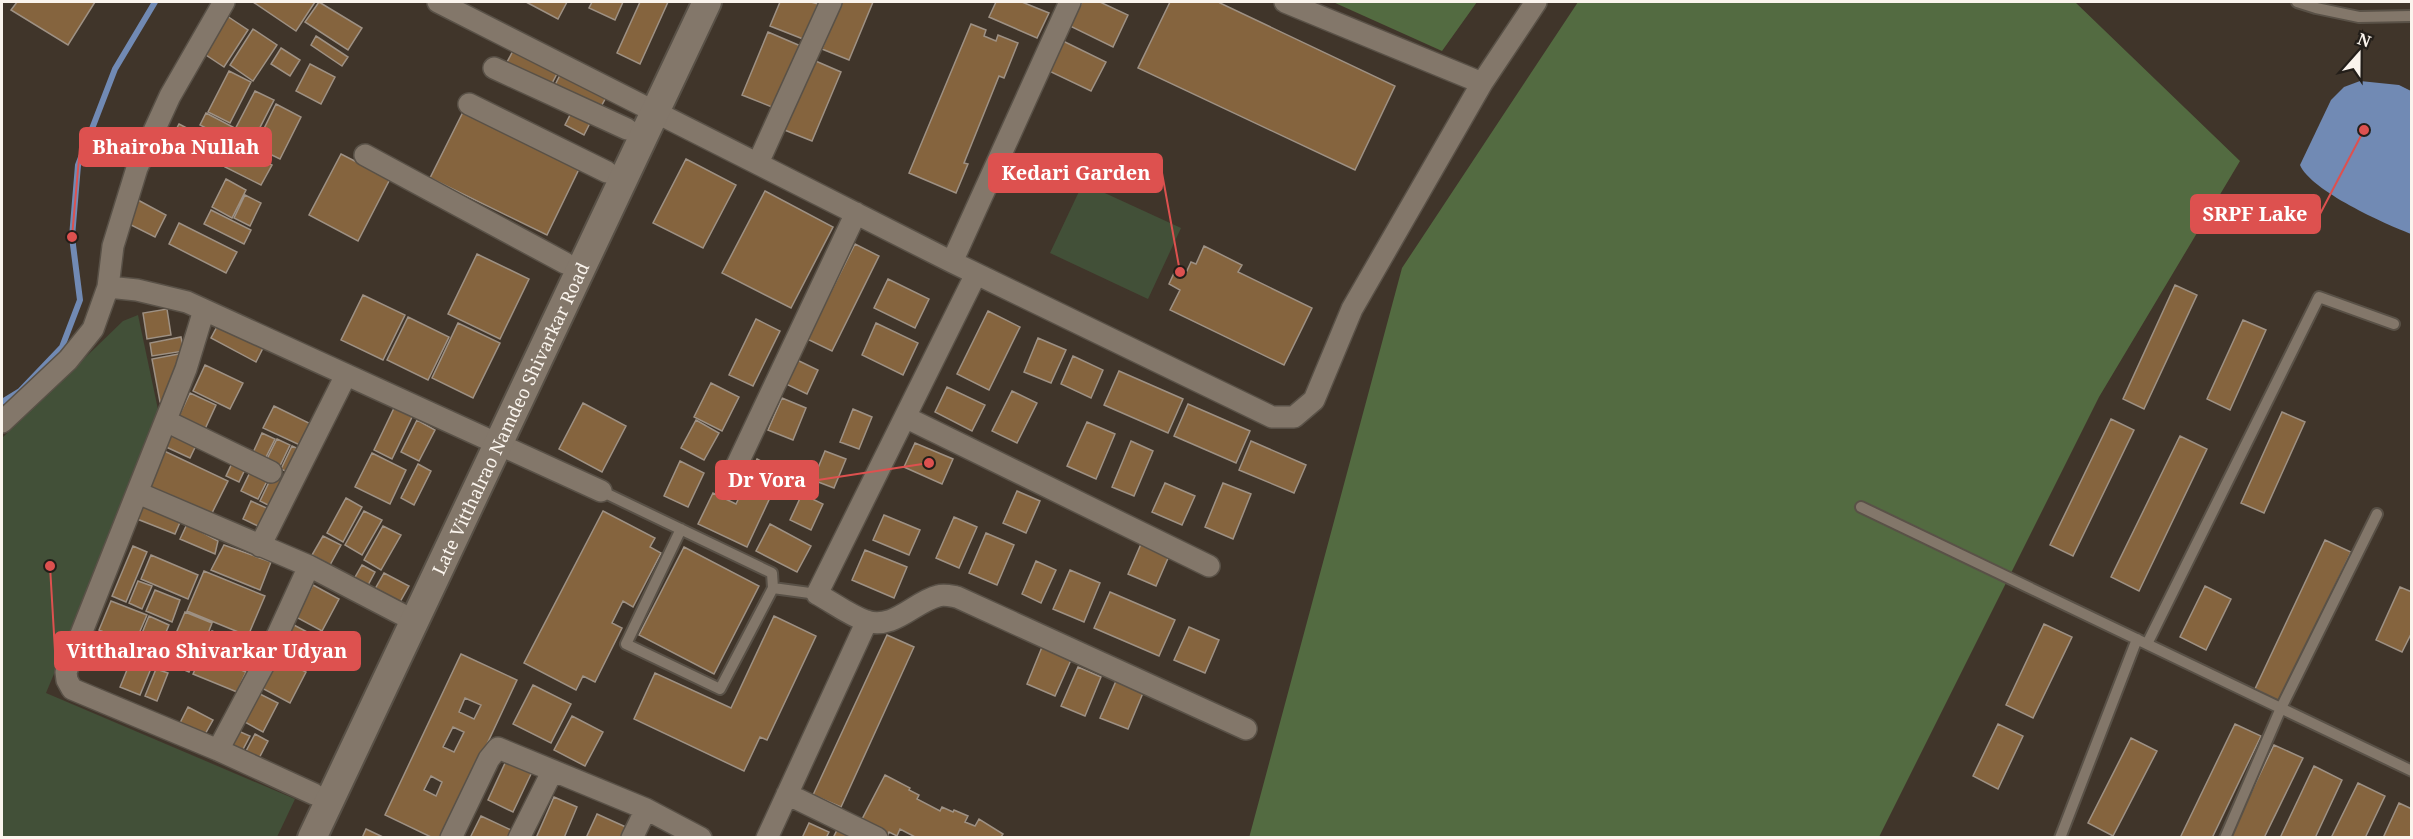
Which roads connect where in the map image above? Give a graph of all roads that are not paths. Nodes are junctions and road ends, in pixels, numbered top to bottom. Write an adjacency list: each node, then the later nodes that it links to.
1 (224, 2): 23 (street)
2 (438, 2): 14 (street)
3 (688, 2): 14 (main road, Late Vitthalrao Namdeo Shivarkar Road)
4 (707, 2): 14 (main road, Late Vitthalrao Namdeo Shivarkar Road)
5 (831, 2): 17 (street)
6 (1070, 2): 20 (street)
7 (1285, 2): 12 (street)
8 (1536, 2): 12 (street)
9 (2297, 2): 10 (lane)
10 (2412, 16)
11 (494, 68): 15 (street)
12 (1482, 83): 22 (street)
13 (469, 104): 18 (street)
14 (647, 108): 15 (main road, Late Vitthalrao Namdeo Shivarkar Road); 17 (street); 30 (main road, Late Vitthalrao Namdeo Shivarkar Road)
15 (627, 129): 18 (main road, Late Vitthalrao Namdeo Shivarkar Road)
16 (365, 155): 21 (street)
17 (758, 164): 19 (street)
18 (607, 172): 21 (main road, Late Vitthalrao Namdeo Shivarkar Road)
19 (856, 213): 20 (street); 32 (street)
20 (952, 262): 22 (street)
21 (565, 263): 30 (main road, Late Vitthalrao Namdeo Shivarkar Road)
22 (976, 274): 27 (street)
23 (108, 287): 24 (street); 29 (street)
24 (204, 310): 26 (street); 28 (street)
25 (2394, 324): 45 (lane)
26 (346, 375): 30 (street); 38 (street)
27 (905, 417): 40 (street); 42 (street)
28 (166, 421): 31 (street); 34 (street)
29 (2, 422)
30 (491, 441): 33 (street); 43 (main road, Late Vitthalrao Namdeo Shivarkar Road); 55 (main road, Late Vitthalrao Namdeo Shivarkar Road)
31 (271, 472)
32 (727, 486)
33 (601, 491): 37 (lane)
34 (138, 493): 38 (street); 48 (street)
35 (1862, 507): 45 (lane)
36 (2377, 514): 46 (lane)
37 (681, 530): 41 (lane); 41 (lane)
38 (260, 546): 39 (street)
39 (309, 566): 43 (street); 48 (street)
40 (1209, 566)
41 (773, 588): 42 (lane)
42 (817, 594): 44 (street)
43 (403, 615): 51 (main road, Late Vitthalrao Namdeo Shivarkar Road)
44 (867, 621): 47 (street); 52 (street)
45 (2142, 642): 46 (lane); 62 (lane)
46 (2281, 708): 50 (lane); 63 (lane)
47 (1246, 729)
48 (218, 750): 51 (street)
49 (552, 771): 53 (street); 56 (street); 57 (street)
50 (2412, 771)
51 (314, 794): 54 (main road, Late Vitthalrao Namdeo Shivarkar Road)
52 (787, 794): 60 (street); 61 (street)
53 (646, 809): 58 (street); 59 (street)
54 (293, 837)
55 (312, 837)
56 (451, 837)
57 (519, 837)
58 (632, 837)
59 (700, 837)
60 (767, 837)
61 (877, 837)
62 (2060, 837)
63 (2225, 837)

